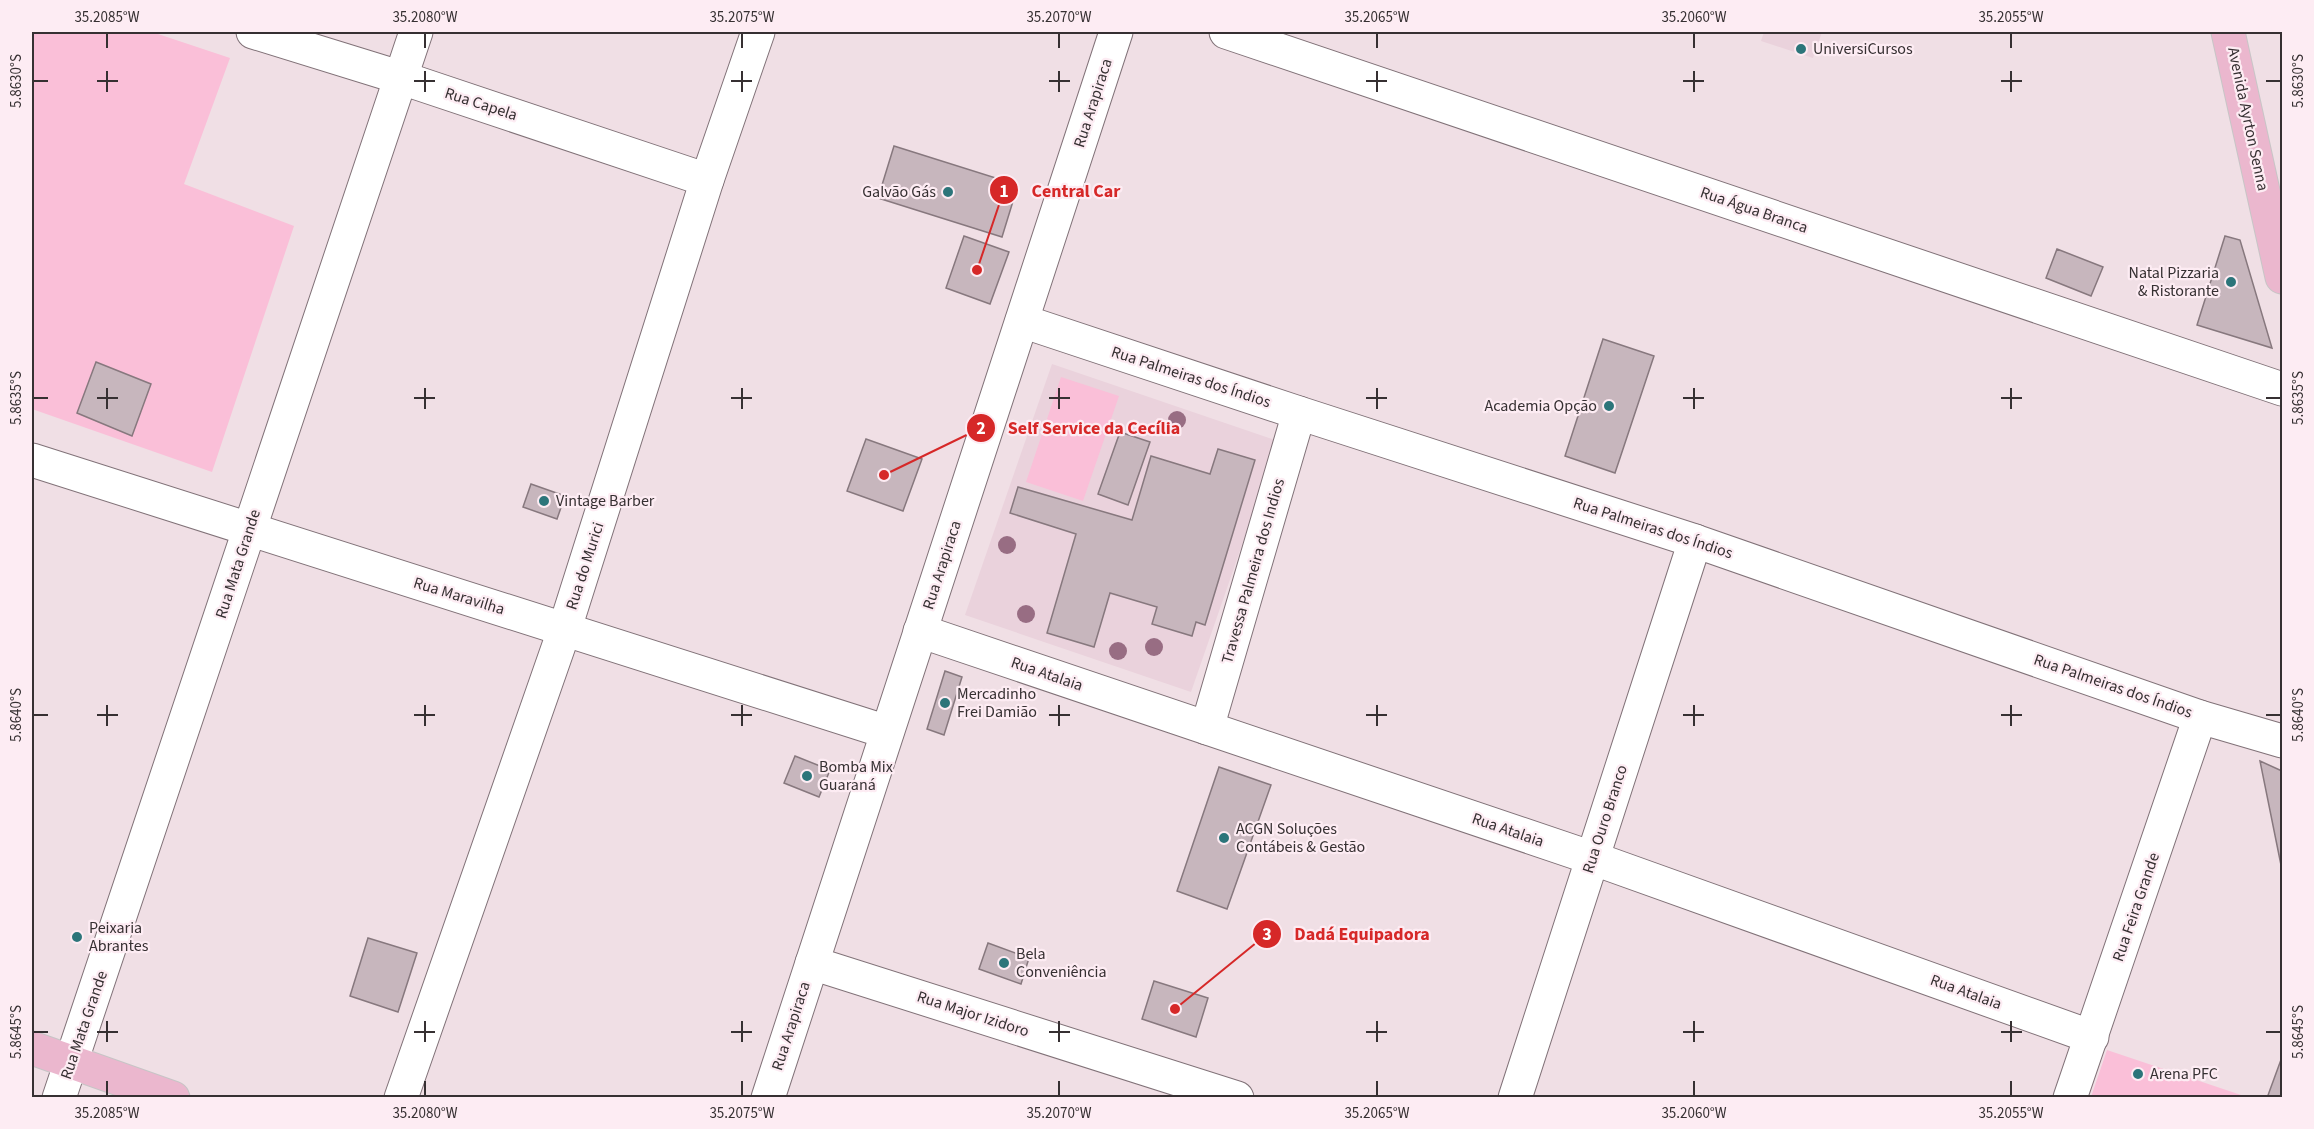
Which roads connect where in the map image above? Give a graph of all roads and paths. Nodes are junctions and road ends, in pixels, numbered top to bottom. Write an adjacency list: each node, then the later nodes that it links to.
1 (253, 32): 7 (street, Rua Capela)
2 (416, 32): 7 (street, Rua Mata Grande)
3 (758, 32): 8 (street, Rua do Murici)
4 (1116, 32): 10 (street, Rua Arapiraca)
5 (1226, 32): 11 (street, Rua Água Branca)
6 (2228, 32): 9 (main road, Avenida Ayrton Senna)
7 (402, 78): 8 (street, Rua Capela); 14 (street, Rua Mata Grande)
8 (707, 180): 16 (street, Rua do Murici)
9 (2283, 277)
10 (1022, 321): 12 (street, Rua Palmeiras dos Índios); 17 (street, Rua Arapiraca)
11 (2283, 388)
12 (1299, 413): 15 (street, Rua Palmeiras dos Índios); 19 (street, Travessa Palmeira dos Indios)
13 (32, 460): 14 (street, Rua Maravilha)
14 (249, 531): 16 (street, Rua Maravilha); 26 (street, Rua Mata Grande)
15 (1695, 541): 18 (street, Rua Palmeiras dos Índios); 22 (street, Rua Ouro Branco)
16 (566, 628): 20 (street, Rua Maravilha); 29 (street, Rua do Murici)
17 (920, 631): 19 (street, Rua Atalaia); 20 (street, Rua Arapiraca)
18 (2200, 717): 21 (street, Rua Palmeiras dos Índios); 24 (street, Rua Feira Grande)
19 (1207, 728): 22 (street, Rua Atalaia)
20 (887, 732): 23 (street, Rua Arapiraca)
21 (2283, 741)
22 (1592, 858): 24 (street, Rua Atalaia); 32 (street, Rua Ouro Branco)
23 (812, 963): 30 (street, Rua Arapiraca); 31 (street, Rua Major Izidoro)
24 (2092, 1037): 33 (street, Rua Feira Grande)
25 (32, 1047): 26 (main road)
26 (72, 1062): 27 (street, Rua Mata Grande); 28 (main road)
27 (59, 1098)
28 (173, 1098)
29 (401, 1098)
30 (768, 1098)
31 (1238, 1098)
32 (1515, 1098)
33 (2070, 1098)

